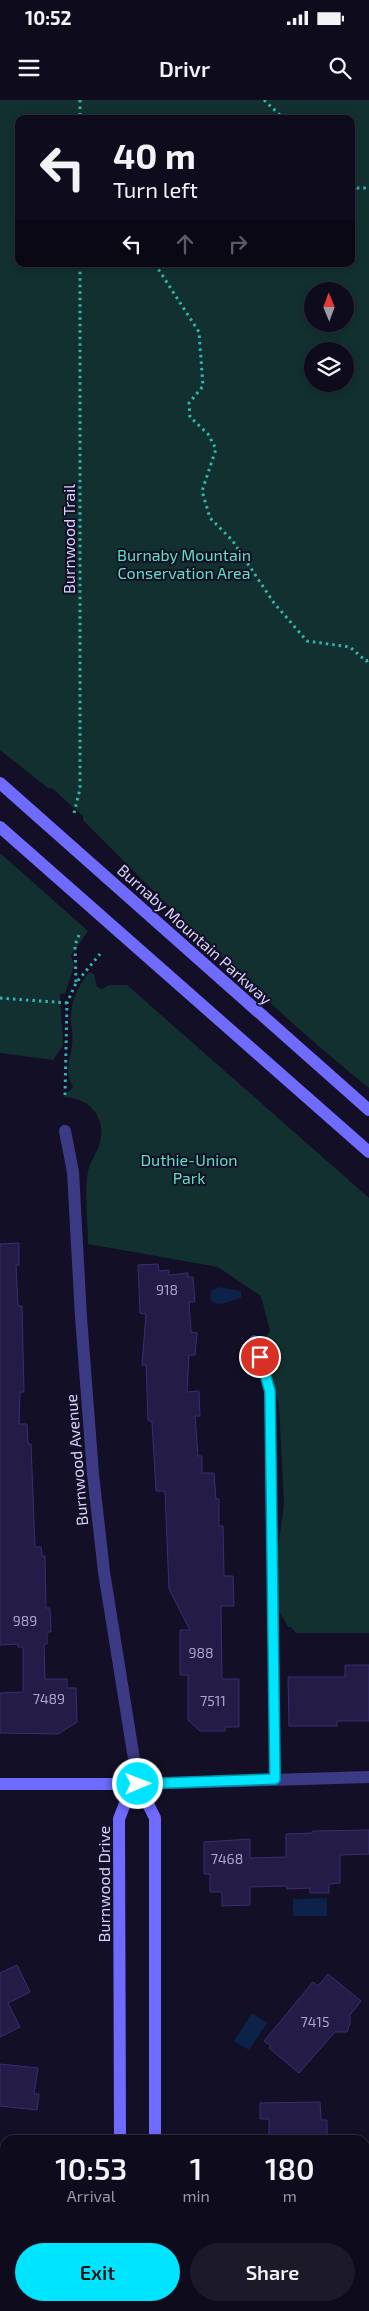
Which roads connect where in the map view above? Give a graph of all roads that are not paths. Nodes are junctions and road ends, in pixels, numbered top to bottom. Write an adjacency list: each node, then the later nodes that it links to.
1 (0, 783): 3 (main road, Burnaby Mountain Parkway)
2 (0, 826): 5 (main road)
3 (369, 1110)
4 (65, 1131): 10 (street, Burnwood Avenue)
5 (369, 1152)
6 (254, 1340): 8 (lane)
7 (369, 1777): 8 (street)
8 (275, 1779): 10 (street)
9 (0, 1784): 10 (main road)
10 (138, 1784): 11 (main road, Burnwood Drive); 12 (main road)
11 (120, 2135)
12 (155, 2135)

